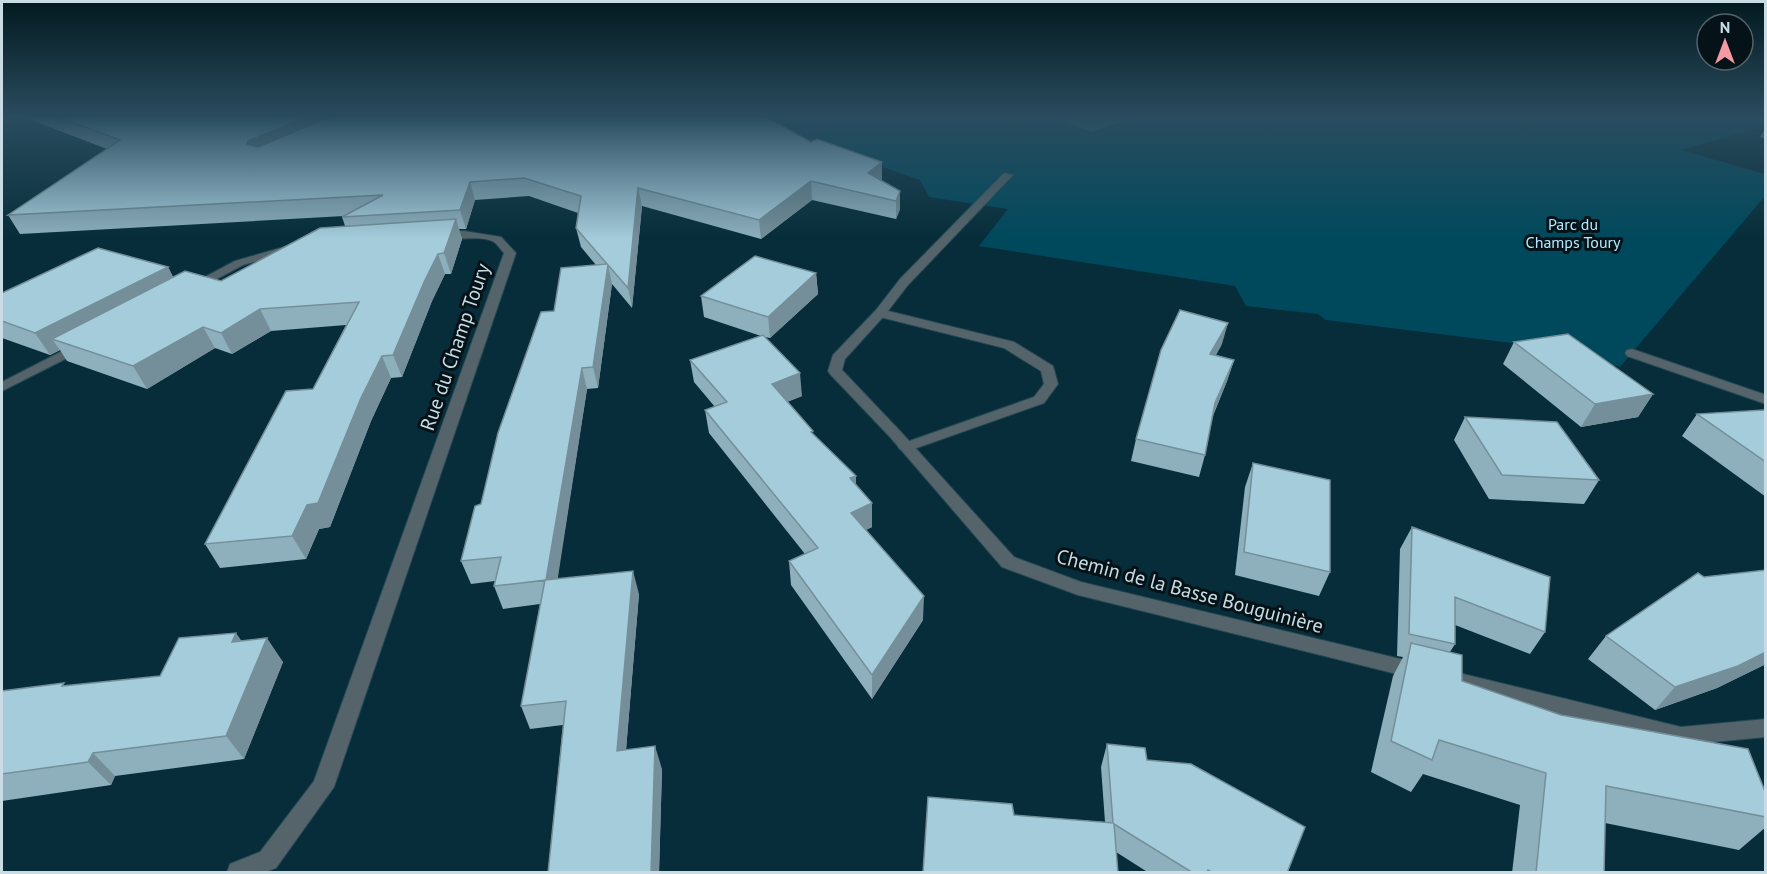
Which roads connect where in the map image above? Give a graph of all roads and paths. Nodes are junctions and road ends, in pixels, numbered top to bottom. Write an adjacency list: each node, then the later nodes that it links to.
1 (1008, 175): 5 (street, Chemin de la Basse Bouguinière)
2 (431, 236): 12 (street, Rue du Champ Toury)
3 (310, 245): 4 (street)
4 (177, 295)
5 (880, 313): 10 (street, Chemin de la Basse Bouguinière); 10 (street)
6 (94, 339): 8 (street)
7 (1632, 353): 9 (street)
8 (2, 387)
9 (1766, 400)
10 (906, 447): 11 (street, Chemin de la Basse Bouguinière)
11 (1766, 728)
12 (238, 873)

